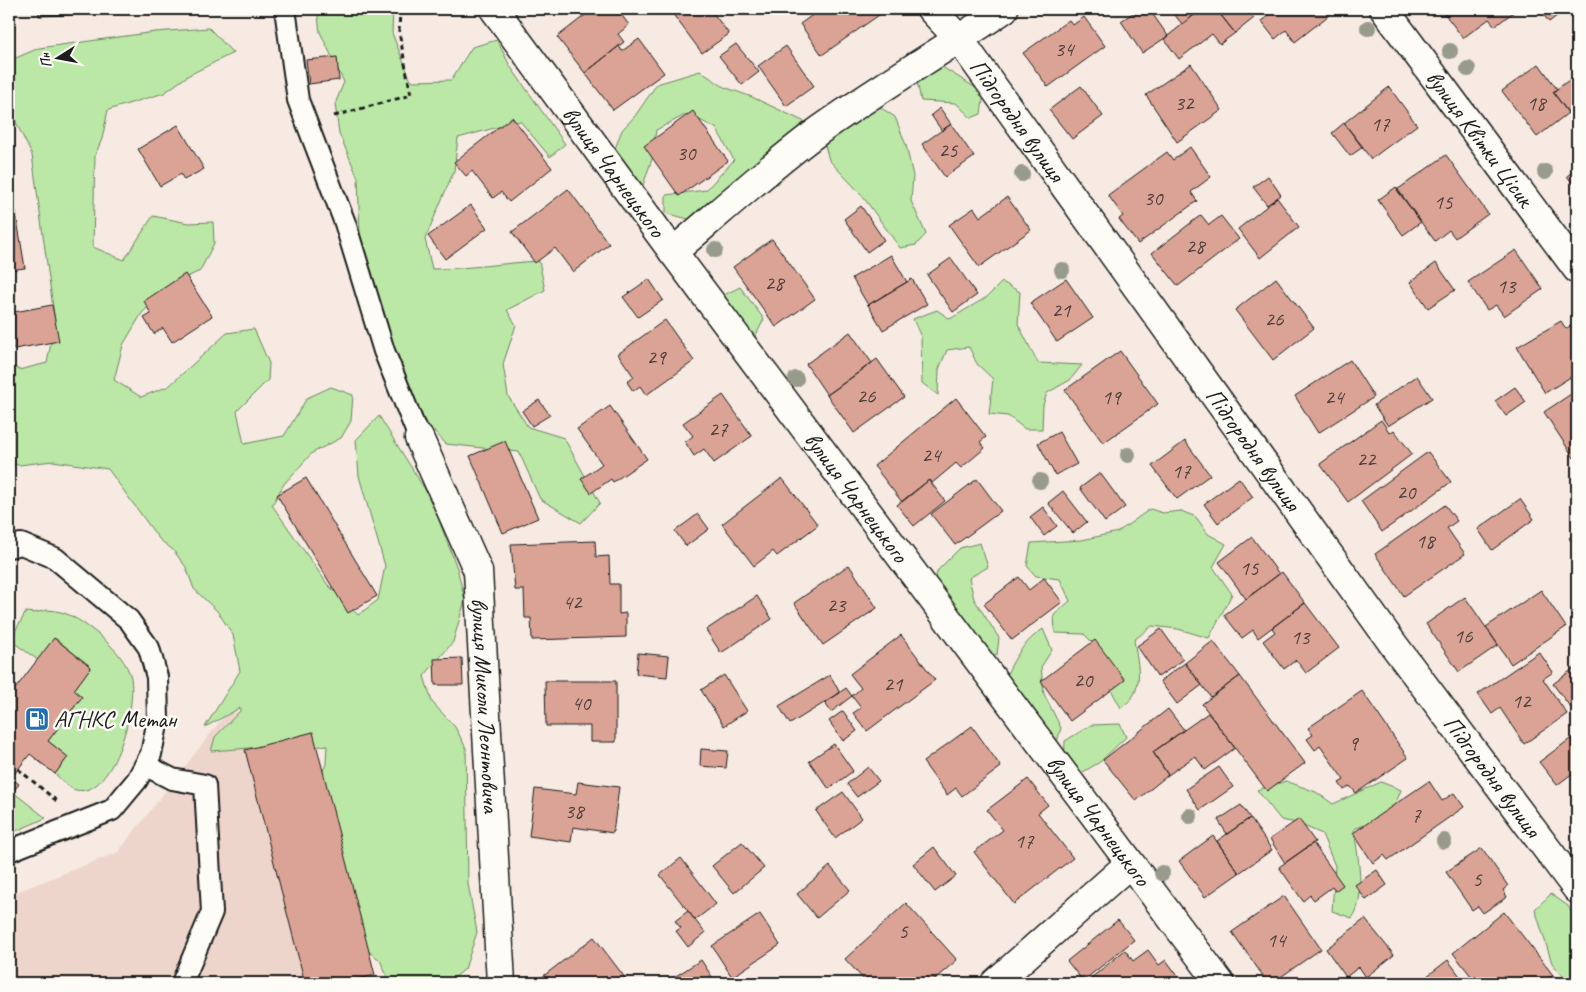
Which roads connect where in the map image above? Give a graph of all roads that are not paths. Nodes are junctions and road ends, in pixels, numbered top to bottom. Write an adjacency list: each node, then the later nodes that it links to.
1 (285, 9): 9 (lane)
2 (494, 9): 7 (street, вулиця Чарнецького)
3 (931, 9): 6 (street, Підгородня вулиця)
4 (1004, 9): 6 (street)
5 (1384, 9): 8 (street, вулиця Квітки Цісик)
6 (959, 39): 7 (street); 14 (street, Підгородня вулиця)
7 (673, 252): 13 (street, вулиця Чарнецького)
8 (1577, 269)
9 (419, 438): 16 (street, вулиця Миколи Леонтовича)
10 (9, 547): 11 (lane)
11 (145, 765): 12 (lane); 15 (lane)
12 (9, 852)
13 (1129, 864): 17 (street); 18 (street, вулиця Чарнецького)
14 (1577, 889)
15 (182, 983)
16 (501, 983)
17 (995, 983)
18 (1220, 983)

